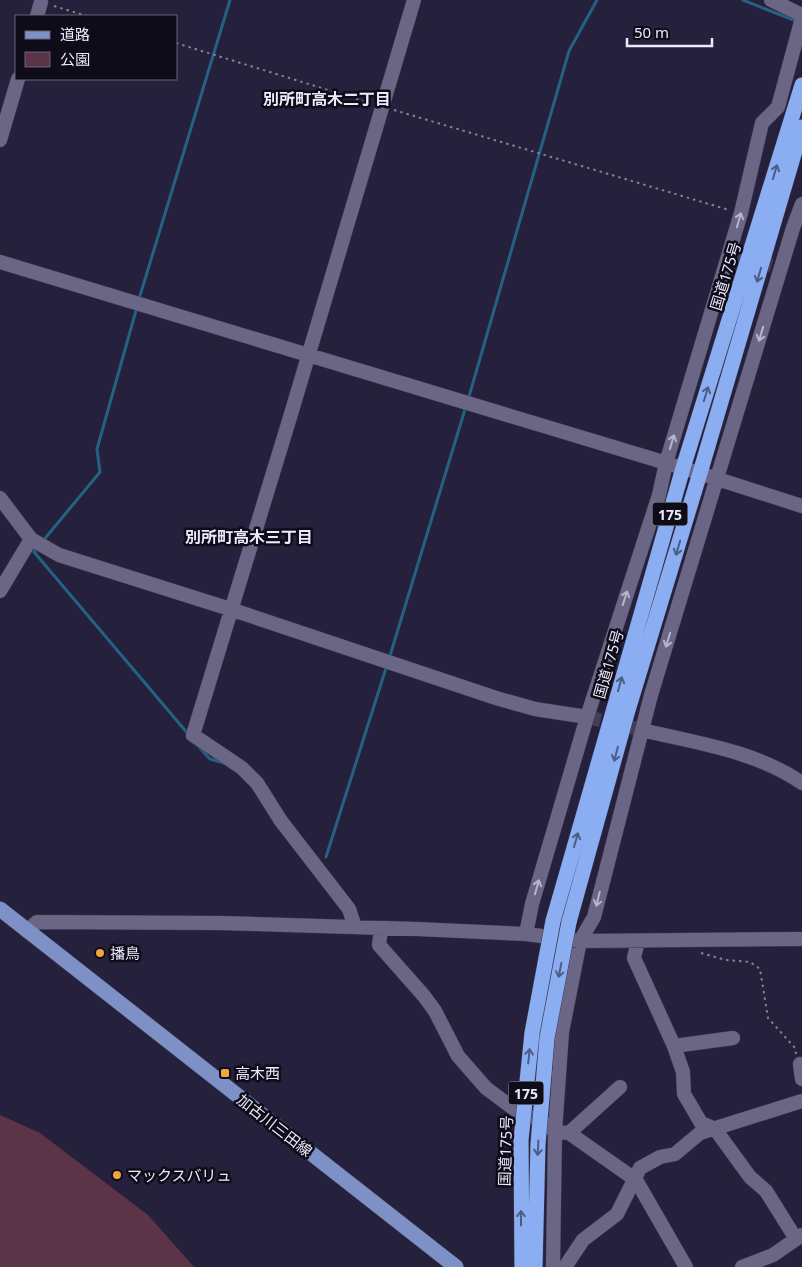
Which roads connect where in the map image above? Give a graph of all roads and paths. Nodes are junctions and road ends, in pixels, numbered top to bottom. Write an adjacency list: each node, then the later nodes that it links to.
1 (414, 0): 10 (street)
2 (771, 0): 6 (street)
3 (41, 2): 4 (street); 5 (path)
4 (37, 15)
5 (84, 15)
6 (802, 16): 14 (street)
7 (178, 45): 10 (path)
8 (18, 80): 12 (street)
9 (802, 85): 18 (highway, 国道175号 / 175, one-way to 9)
10 (384, 107): 14 (path); 16 (street)
11 (802, 127): 19 (highway, 175, one-way to 19)
12 (0, 140)
13 (802, 204): 20 (street, one-way to 20)
14 (741, 214): 17 (street, one-way to 14)
15 (0, 262): 16 (street)
16 (309, 354): 17 (street); 25 (street)
17 (666, 463): 18 (street); 26 (street, one-way to 17)
18 (683, 468): 19 (street); 49 (highway, 国道175号 / 175, one-way to 18, bridge)
19 (700, 473): 20 (street); 50 (highway, 175, one-way to 50, bridge)
20 (718, 479): 22 (street); 27 (street, one-way to 27)
21 (0, 498): 23 (street)
22 (802, 506)
23 (31, 539): 24 (street); 25 (street)
24 (0, 591)
25 (230, 609): 26 (street); 30 (street)
26 (587, 717): 33 (street, one-way to 26)
27 (642, 730): 28 (street); 35 (street, one-way to 35)
28 (802, 783)
29 (0, 909): 32 (main road, 加古川三田線)
30 (355, 927): 31 (street); 32 (street)
31 (381, 929): 33 (street); 45 (street)
32 (27, 930): 48 (main road, 加古川三田線)
33 (526, 934): 35 (street)
34 (802, 940): 37 (street)
35 (580, 941): 36 (street); 45 (street)
36 (638, 941): 37 (street); 39 (street)
37 (686, 941): 40 (path)
38 (733, 1038): 39 (street)
39 (674, 1046): 44 (street)
40 (800, 1064): 41 (street)
41 (802, 1079)
42 (620, 1087): 45 (street)
43 (802, 1101): 44 (street)
44 (716, 1129): 46 (street); 47 (street)
45 (562, 1132): 46 (street); 51 (street)
46 (636, 1180): 52 (street); 53 (street)
47 (799, 1237): 54 (street)
48 (456, 1267)
49 (522, 1267)
50 (535, 1267)
51 (552, 1267)
52 (565, 1267)
53 (686, 1267)
54 (742, 1267)

